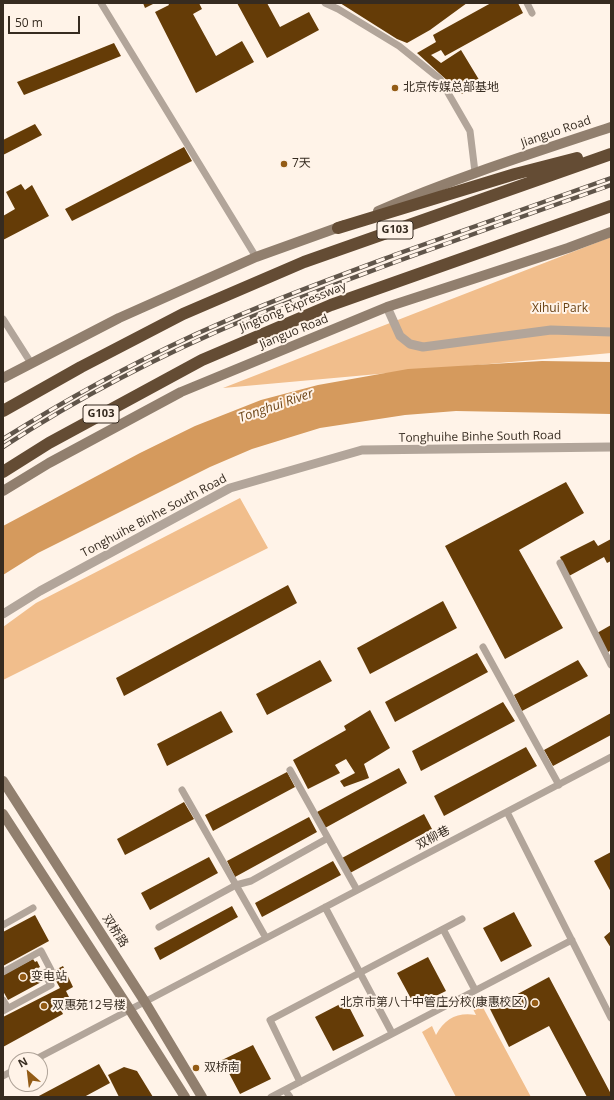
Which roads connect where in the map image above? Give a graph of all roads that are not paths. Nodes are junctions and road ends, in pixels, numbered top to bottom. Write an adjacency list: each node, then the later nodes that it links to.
1 (101, 3): 12 (street)
2 (325, 3): 8 (street)
3 (527, 3): 4 (street)
4 (532, 13)
5 (611, 127): 8 (main road, Jianguo Road)
6 (611, 150): 10 (highway)
7 (611, 154): 18 (highway, G103)
8 (475, 172): 10 (main road, Jianguo Road)
9 (611, 206): 20 (highway, Jingtong Expressway / G103)
10 (338, 228): 12 (main road, Jianguo Road)
11 (611, 232): 13 (main road, Jianguo Road)
12 (256, 257): 16 (main road, Jianguo Road)
13 (387, 308): 15 (street); 21 (main road, Jianguo Road)
14 (3, 319): 16 (street)
15 (611, 332)
16 (30, 363): 17 (main road, Jianguo Road)
17 (3, 378)
18 (3, 411)
19 (611, 447): 23 (street, Tonghuihe Binhe South Road)
20 (3, 472)
21 (3, 491)
22 (560, 563): 25 (street)
23 (3, 614)
24 (483, 647): 29 (street)
25 (611, 665)
26 (611, 757): 29 (street, 双柳巷)
27 (290, 770): 33 (street)
28 (3, 781): 48 (main road, 双桥路)
29 (559, 785): 31 (street, 双柳巷)
30 (182, 790): 34 (street)
31 (507, 812): 35 (street, 双柳巷); 43 (street)
32 (3, 814): 50 (main road)
33 (328, 838): 34 (street); 35 (street)
34 (236, 885): 40 (street); 42 (street)
35 (357, 890): 36 (street, 双柳巷)
36 (325, 907): 42 (street, 双柳巷); 45 (street)
37 (33, 908): 39 (street)
38 (462, 919): 41 (street)
39 (3, 925)
40 (159, 927)
41 (443, 929): 45 (street); 46 (street)
42 (266, 938): 48 (street, 双柳巷)
43 (572, 940): 46 (street); 51 (street)
44 (3, 972): 49 (street)
45 (360, 973): 52 (street); 54 (street)
46 (475, 990): 52 (street)
47 (3, 1000): 49 (street)
48 (145, 1002): 50 (street, 双柳巷); 57 (main road, 双桥路)
49 (5, 1009)
50 (130, 1010): 53 (street, 双柳巷); 56 (main road)
51 (611, 1018)
52 (392, 1033): 54 (street)
53 (48, 1053)
54 (300, 1082): 55 (street)
55 (285, 1090): 58 (street); 59 (street)
56 (185, 1097)
57 (202, 1097)
58 (271, 1097)
59 (290, 1097)

